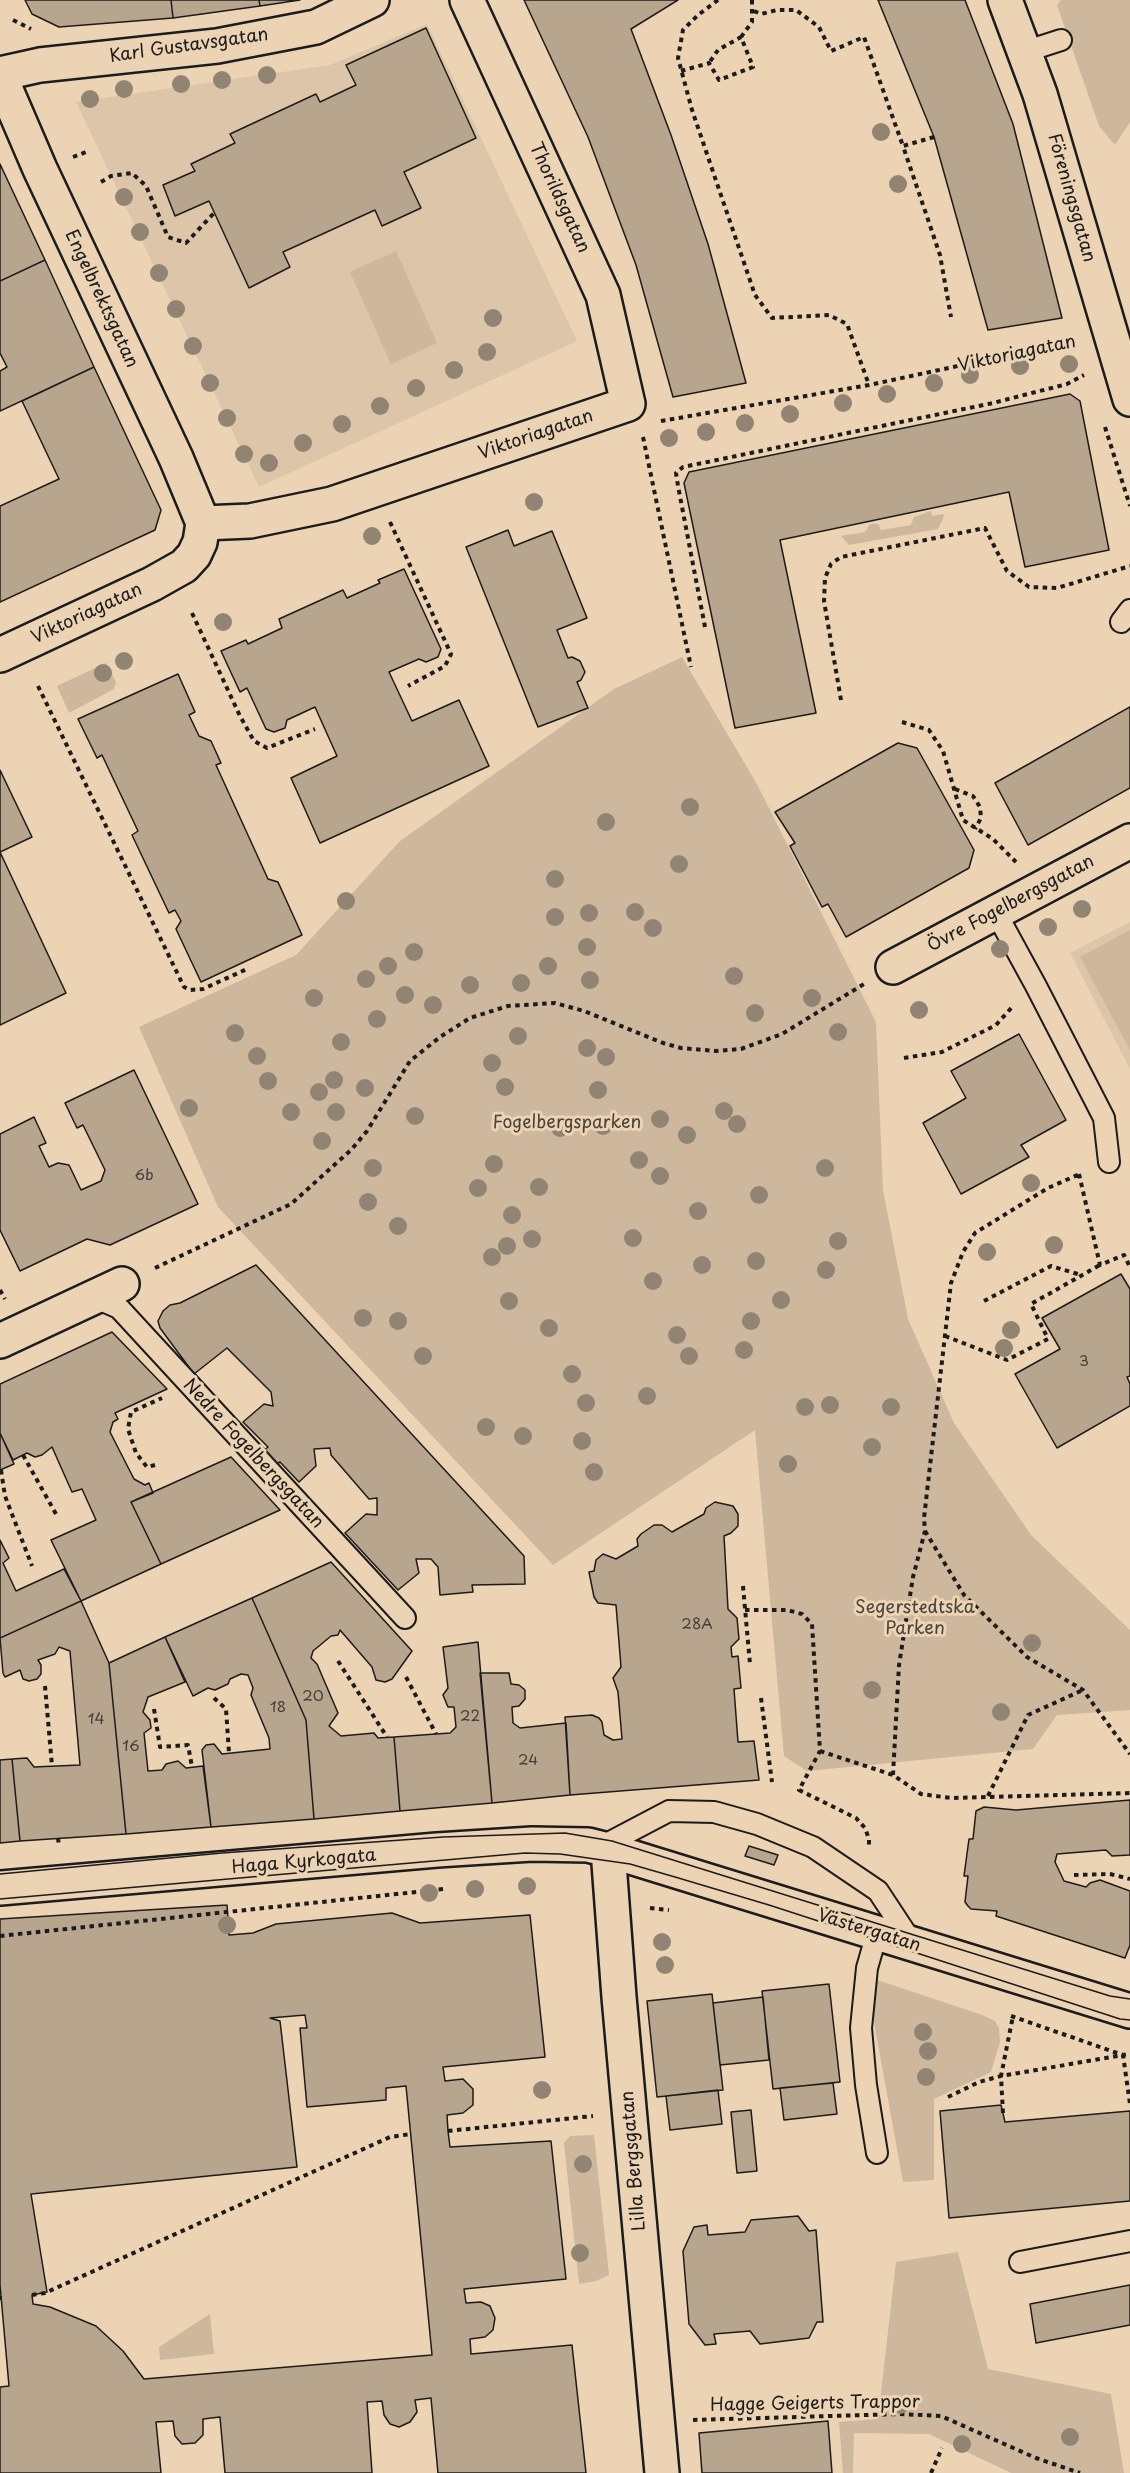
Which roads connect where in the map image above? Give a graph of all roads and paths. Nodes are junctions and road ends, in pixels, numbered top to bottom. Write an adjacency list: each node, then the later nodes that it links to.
1 (372, 0): 12 (street, Karl Gustavsgatan)
2 (467, 0): 22 (street, Thorildsgatan)
3 (718, 0): 11 (path)
4 (752, 0): 6 (path)
5 (1005, 0): 9 (street, Föreningsgatan)
6 (754, 10): 7 (path); 14 (path)
7 (741, 36): 10 (path); 10 (path)
8 (1061, 40): 9 (lane)
9 (1024, 52): 18 (street, Föreningsgatan)
10 (709, 63): 11 (path)
11 (681, 71): 20 (path)
12 (0, 75): 24 (street, Engelbrektsgatan)
13 (934, 137): 14 (path)
14 (903, 146): 17 (path)
15 (101, 182): 16 (path)
16 (214, 213)
17 (951, 317)
18 (1121, 332): 20 (path, Viktoriagatan); 21 (street, Föreningsgatan)
19 (1090, 371): 27 (path)
20 (869, 385): 22 (path, Viktoriagatan)
21 (1130, 399)
22 (634, 415): 24 (street, Viktoriagatan); 29 (path)
23 (388, 519): 31 (path)
24 (203, 523): 28 (street, Viktoriagatan)
25 (1130, 566): 32 (path)
26 (192, 614): 34 (path)
27 (705, 627)
28 (0, 655)
29 (691, 667)
30 (38, 686): 41 (path)
31 (408, 687)
32 (841, 700)
33 (902, 722): 35 (path)
34 (315, 729)
35 (955, 789): 36 (path); 36 (path)
36 (975, 829): 38 (path)
37 (1130, 842): 39 (street, Övre Fogelbergsgatan)
38 (1019, 866)
39 (995, 911): 40 (street, Övre Fogelbergsgatan); 42 (lane)
40 (893, 967): 48 (path)
41 (247, 969)
42 (1036, 986): 43 (path); 44 (lane)
43 (904, 1058)
44 (1109, 1162)
45 (1100, 1264): 46 (path); 47 (path); 50 (path)
46 (1130, 1266)
47 (1081, 1275): 49 (path); 50 (path)
48 (109, 1291): 51 (street); 52 (lane, Nedre Fogelbergsgatan)
49 (984, 1301)
50 (945, 1336): 57 (path)
51 (0, 1341)
52 (190, 1385): 54 (path); 61 (lane, Nedre Fogelbergsgatan)
53 (23, 1455): 56 (path)
54 (155, 1466)
55 (1, 1470): 58 (path)
56 (56, 1514)
57 (925, 1531): 66 (path); 77 (path)
58 (32, 1566)
59 (743, 1586): 60 (path)
60 (745, 1610): 63 (path); 72 (path)
61 (405, 1618)
62 (338, 1661): 71 (path)
63 (750, 1664)
64 (406, 1677): 70 (path)
65 (45, 1686): 75 (path)
66 (1083, 1690): 74 (path); 80 (path)
67 (214, 1698): 73 (path)
68 (761, 1698): 78 (path)
69 (154, 1709): 76 (path)
70 (436, 1734)
71 (387, 1737)
72 (820, 1751): 77 (path); 84 (path)
73 (229, 1753)
74 (1130, 1754)
75 (52, 1766)
76 (192, 1767)
77 (893, 1774): 80 (path)
78 (772, 1782)
79 (1130, 1793): 80 (path)
80 (987, 1797)
81 (58, 1838): 82 (path)
82 (59, 1846)
83 (608, 1850): 87 (street, Haga Kyrkogata); 89 (street, Västergatan); 91 (lane); 107 (street, Lilla Bergsgatan)
84 (869, 1856)
85 (1074, 1875): 86 (path)
86 (1130, 1879)
87 (0, 1888)
88 (449, 1889): 90 (path)
89 (877, 1933): 91 (street, Västergatan); 101 (lane)
90 (0, 1936)
91 (910, 1944): 92 (street, Västergatan)
92 (1130, 2011)
93 (1013, 2016): 94 (path)
94 (1001, 2076): 95 (path); 96 (path); 97 (path)
95 (948, 2097)
96 (1130, 2104)
97 (1003, 2113)
98 (594, 2116): 99 (path)
99 (448, 2131)
100 (411, 2134): 104 (path)
101 (877, 2153)
102 (1130, 2241): 103 (lane)
103 (1020, 2262)
104 (32, 2295)
105 (684, 2421): 109 (path, Hagge Geigerts Trappor)
106 (942, 2448): 108 (path)
107 (662, 2473)
108 (931, 2473)
109 (1080, 2473)

